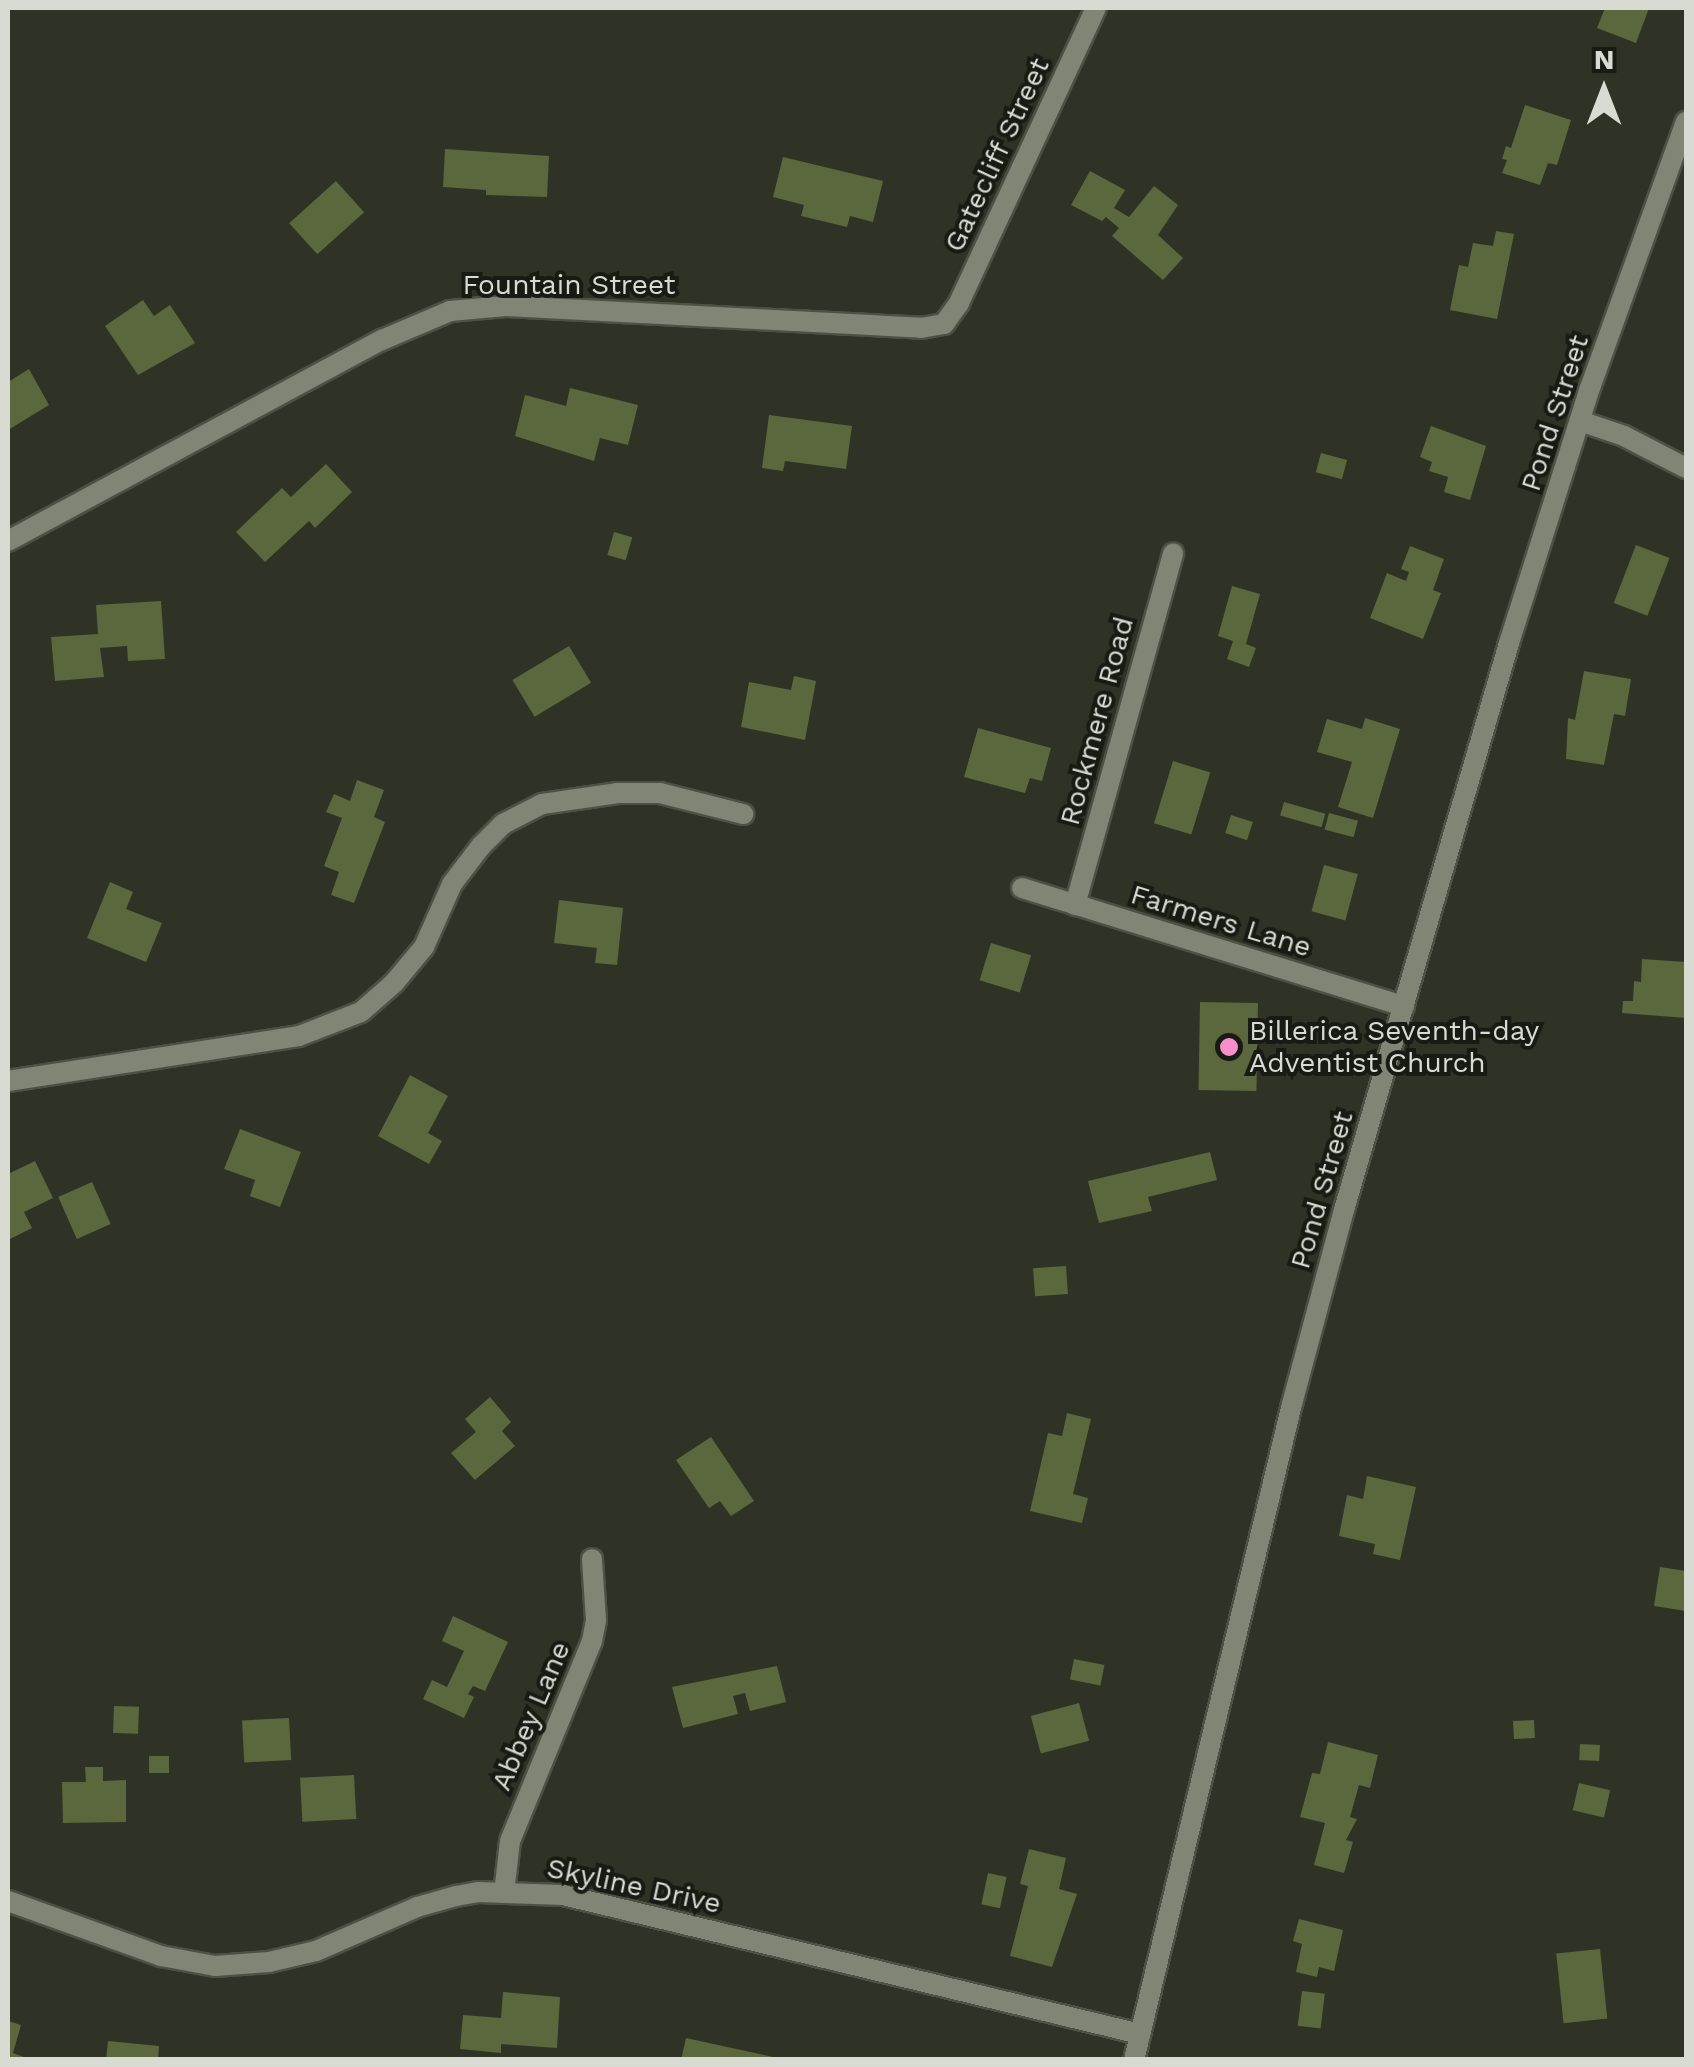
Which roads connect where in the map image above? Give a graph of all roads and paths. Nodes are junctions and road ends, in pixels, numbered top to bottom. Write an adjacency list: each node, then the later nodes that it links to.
1 (1096, 8): 3 (street, Gatecliff Street)
2 (1686, 122): 4 (street, Pond Street)
3 (944, 324): 6 (street, Fountain Street)
4 (1580, 421): 5 (street); 11 (street, Pond Street)
5 (1686, 468)
6 (8, 541)
7 (1173, 552): 10 (street, Rockmere Road)
8 (743, 814): 12 (street)
9 (1022, 888): 10 (street, Farmers Lane)
10 (1075, 905): 11 (street, Farmers Lane)
11 (1404, 1006): 16 (street, Pond Street)
12 (8, 1081)
13 (592, 1559): 14 (street, Abbey Lane)
14 (504, 1893): 15 (street, Skyline Drive); 16 (street, Skyline Drive)
15 (8, 1901)
16 (1140, 2034): 17 (street, Pond Street)
17 (1134, 2060)

